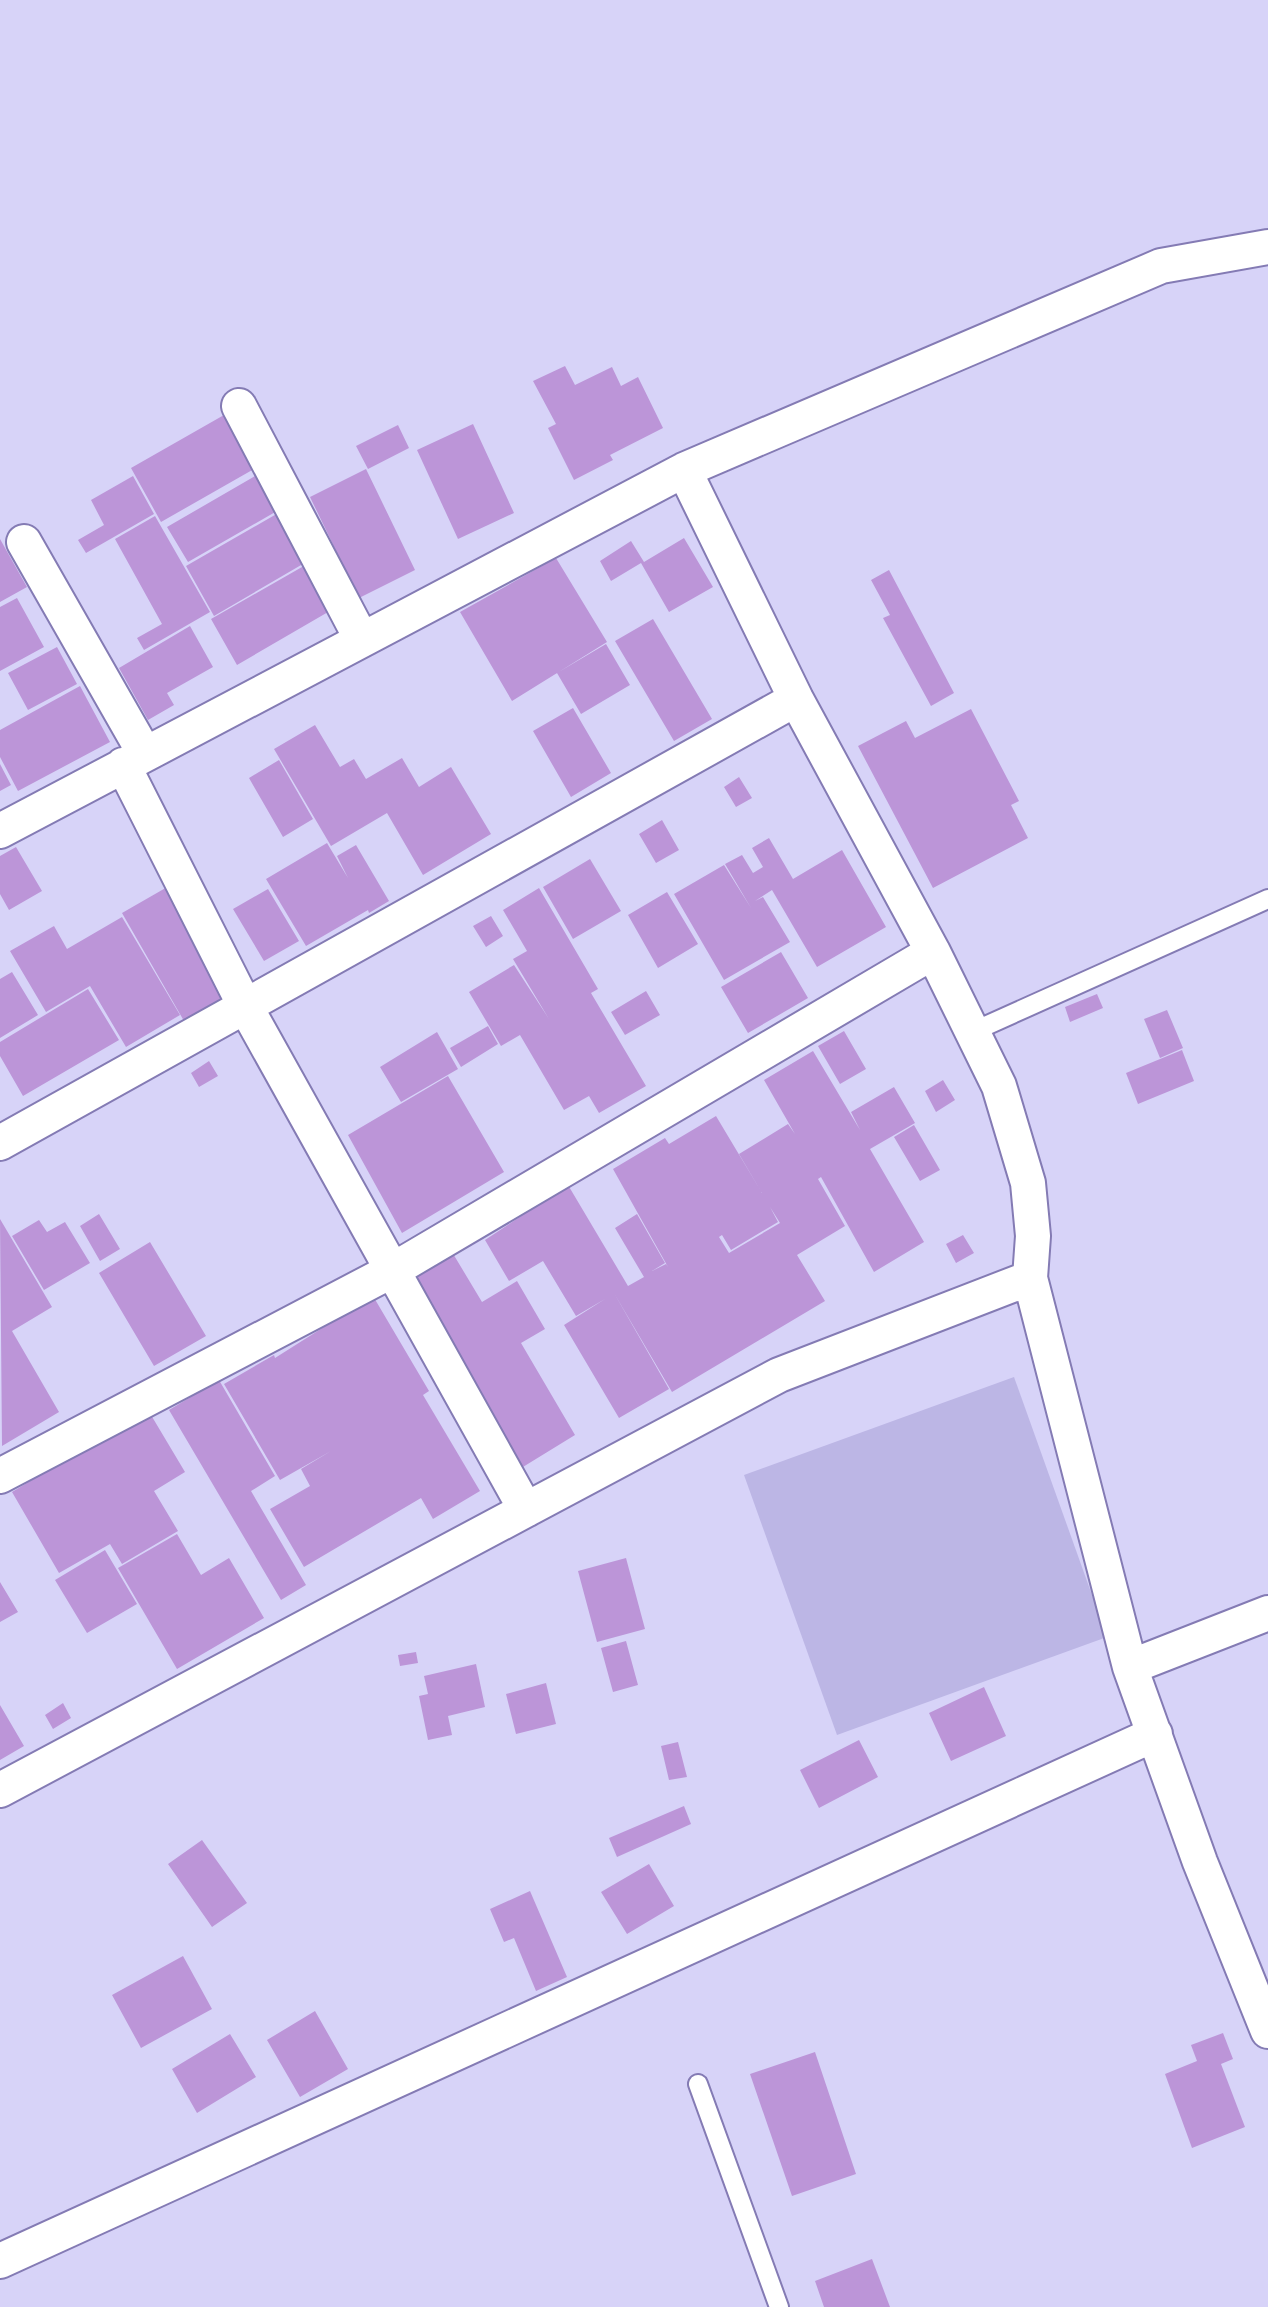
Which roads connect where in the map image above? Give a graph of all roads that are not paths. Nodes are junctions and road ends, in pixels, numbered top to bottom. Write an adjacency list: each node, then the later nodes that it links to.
1 (1268, 247): 3 (street)
2 (239, 406): 5 (street)
3 (684, 470): 5 (street); 6 (street)
4 (24, 542): 7 (street)
5 (362, 640): 7 (street)
6 (796, 699): 10 (street); 11 (street)
7 (134, 759): 8 (street); 11 (street)
8 (0, 831)
9 (1268, 899): 12 (lane)
10 (933, 952): 12 (street); 14 (street)
11 (244, 1004): 13 (street); 14 (street)
12 (972, 1032): 15 (street)
13 (0, 1143)
14 (393, 1270): 16 (street); 17 (street)
15 (1030, 1278): 17 (street); 19 (street)
16 (0, 1476)
17 (526, 1510): 21 (street)
18 (1268, 1613): 19 (street)
19 (1130, 1667): 20 (street)
20 (1155, 1734): 22 (street); 24 (street)
21 (0, 1790)
22 (1268, 2031)
23 (698, 2084): 25 (lane)
24 (0, 2261)
25 (779, 2307)

